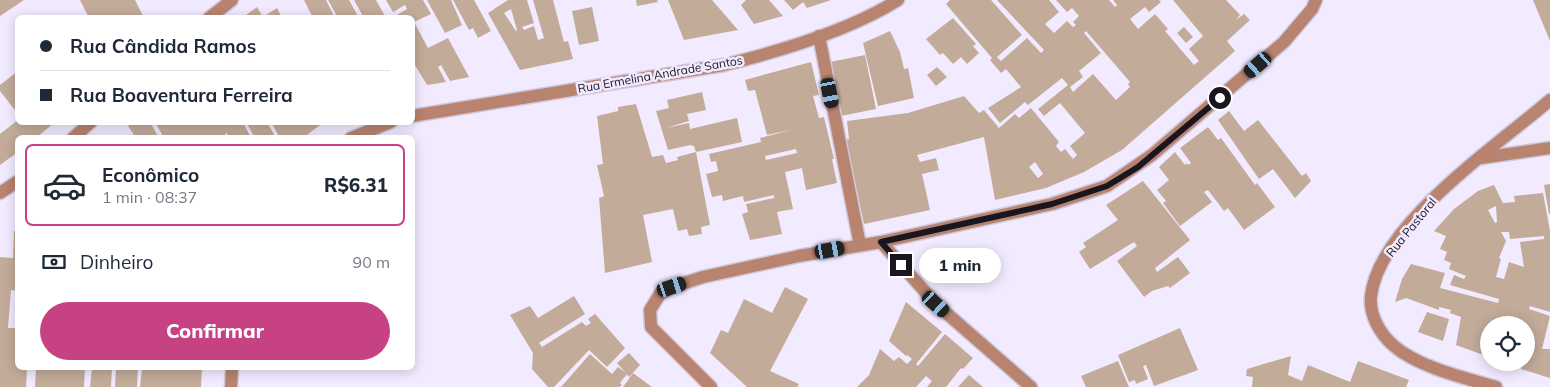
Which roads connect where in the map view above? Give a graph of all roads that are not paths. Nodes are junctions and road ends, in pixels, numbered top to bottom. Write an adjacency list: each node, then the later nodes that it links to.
1 (232, 0): 4 (street)
2 (898, 0): 5 (street, Rua Ermelina Andrade Santos)
3 (1316, 0): 16 (street)
4 (213, 15)
5 (819, 36): 7 (street, Rua Ermelina Andrade Santos); 17 (street)
6 (1550, 100): 13 (street, Rua Pastoral)
7 (415, 116)
8 (88, 125): 10 (street)
9 (384, 125): 11 (street)
10 (76, 135)
11 (358, 135)
12 (1550, 148): 13 (street)
13 (1481, 158): 22 (street, Rua Pastoral)
14 (15, 183): 15 (street)
15 (0, 192)
16 (881, 242): 17 (street); 21 (street)
17 (860, 245): 20 (street)
18 (232, 370): 19 (street)
19 (231, 387)
20 (711, 387)
21 (1031, 387)
22 (1496, 387)

